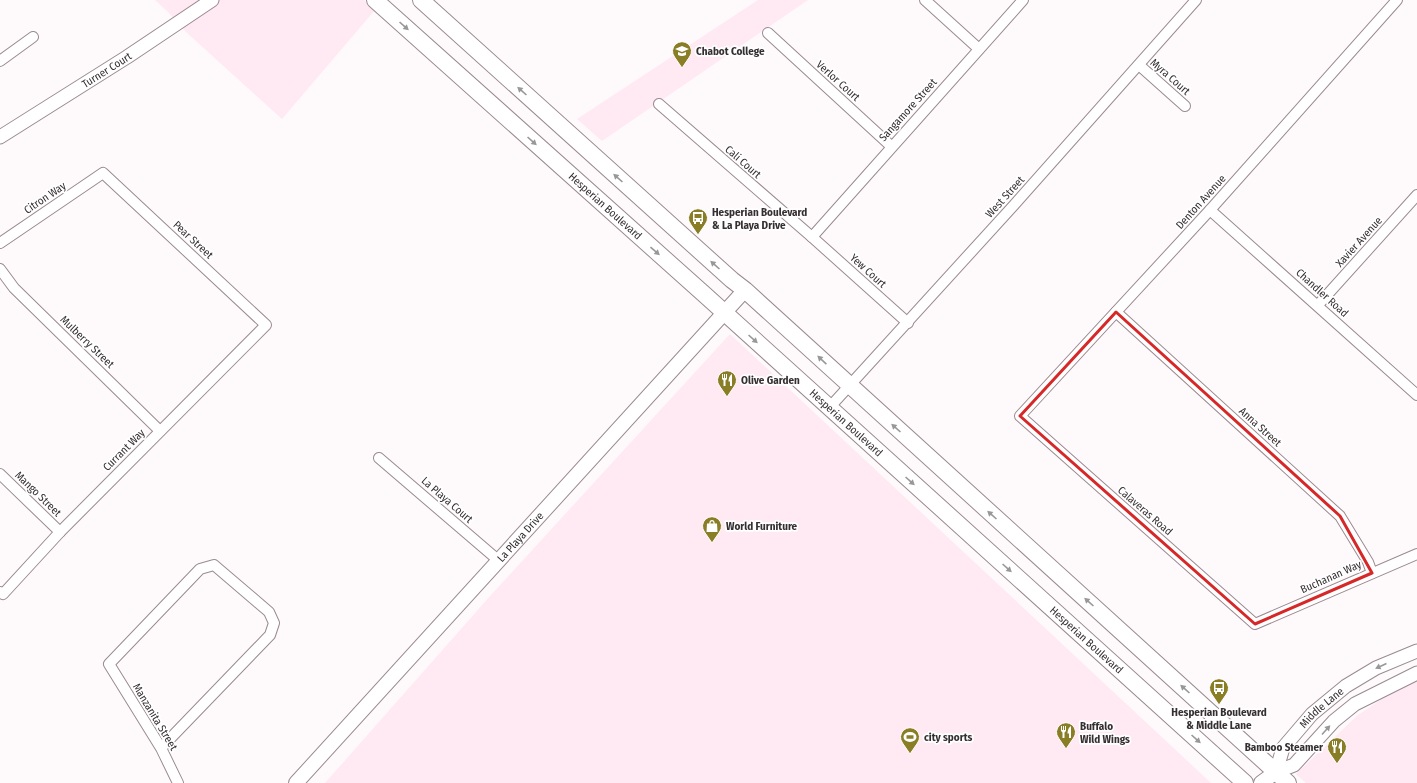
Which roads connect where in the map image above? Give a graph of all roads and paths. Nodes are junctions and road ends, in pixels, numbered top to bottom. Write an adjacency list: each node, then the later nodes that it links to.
1 (212, 0): 15 (street, Turner Court)
2 (376, 0): 26 (main road, Hesperian Boulevard, one-way to 26)
3 (421, 0): 23 (main road, one-way to 3)
4 (925, 0): 10 (street)
5 (1023, 0): 10 (street, Sangamore Street)
6 (1196, 0): 12 (street, West Street)
7 (1398, 0): 19 (street, Denton Avenue)
8 (768, 33): 16 (street, Verlor Court)
9 (34, 37): 11 (street)
10 (979, 49): 16 (street, Sangamore Street)
11 (0, 61)
12 (1139, 65): 14 (street, Myra Court); 27 (street, West Street)
13 (659, 104): 20 (street, Cali Court)
14 (1185, 106)
15 (0, 137)
16 (892, 146): 20 (street, Sangamore Street)
17 (103, 173): 21 (street, Citron Way); 28 (street, Pear Street)
18 (1417, 195): 24 (street, Xavier Avenue)
19 (1210, 210): 24 (street, Chandler Road); 25 (street, Denton Avenue)
20 (812, 237): 27 (street, Yew Court)
21 (0, 243)
22 (0, 269): 33 (street, Mulberry Street)
23 (745, 290): 26 (main road, La Playa Drive); 29 (main road, one-way to 23)
24 (1318, 305): 30 (street, Chandler Road)
25 (1116, 312): 32 (street, Denton Avenue); 39 (street, Anna Street)
26 (724, 313): 31 (main road, Hesperian Boulevard, one-way to 31); 38 (main road, La Playa Drive)
27 (908, 323): 29 (street, West Street)
28 (266, 325): 33 (street, Currant Way)
29 (850, 386): 31 (street, West Street); 45 (main road, one-way to 29)
30 (1417, 395)
31 (829, 408): 48 (main road, Hesperian Boulevard, one-way to 48)
32 (1020, 416): 41 (street, Calaveras Road)
33 (160, 430): 36 (street, Currant Way)
34 (379, 458): 38 (street, La Playa Court)
35 (0, 474): 36 (street, Mango Street)
36 (60, 532): 40 (street, Currant Way)
37 (1417, 554): 39 (street, Buchanan Way)
38 (498, 560): 47 (main road, La Playa Drive)
39 (1372, 572): 41 (street, Buchanan Way)
40 (1, 593)
41 (1255, 624)
42 (1417, 650): 45 (street, Middle Lane, one-way to 45)
43 (1417, 673): 45 (street, Middle Lane, one-way to 43)
44 (160, 748): 44 (street, Manzanita Street); 46 (street, Manzanita Street)
45 (1276, 772): 49 (main road); 50 (main road)
46 (178, 783)
47 (296, 783)
48 (1245, 783)
49 (1261, 783)
50 (1288, 783)

